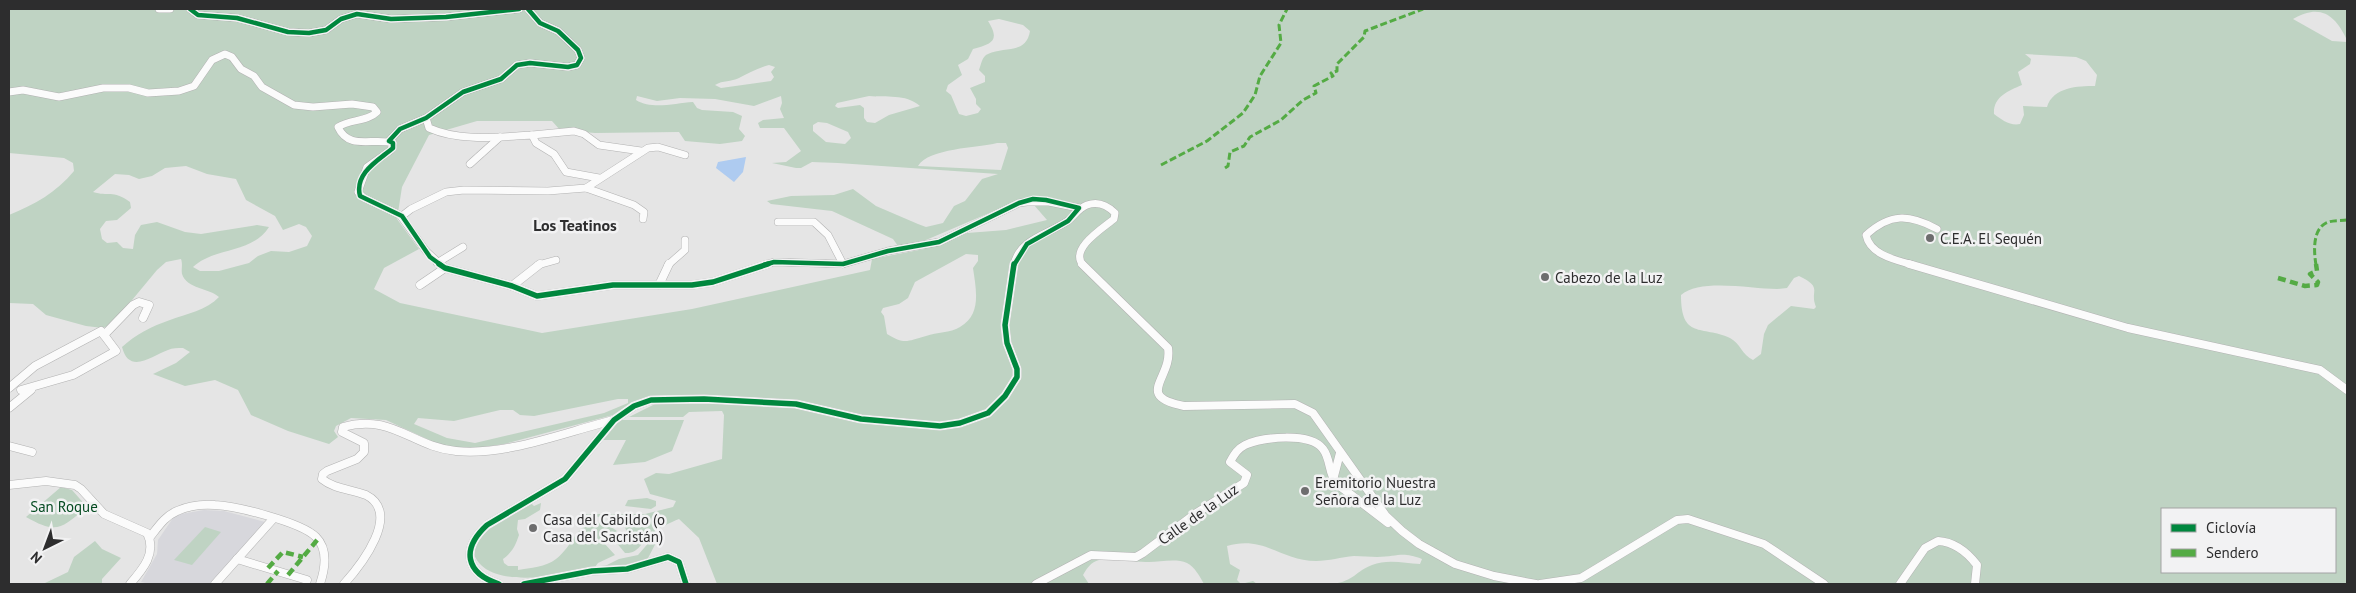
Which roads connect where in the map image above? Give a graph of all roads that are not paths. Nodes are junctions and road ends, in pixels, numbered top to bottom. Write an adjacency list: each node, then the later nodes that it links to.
1 (159, 9): 2 (street)
2 (170, 9)
3 (190, 9): 4 (street)
4 (519, 9)
5 (528, 9): 7 (street)
6 (9, 92): 10 (street)
7 (426, 118): 9 (street); 10 (street)
8 (532, 135): 9 (street); 11 (street); 14 (street)
9 (500, 137): 13 (street)
10 (389, 141): 17 (street)
11 (641, 151): 12 (street); 14 (street)
12 (686, 155)
13 (470, 164)
14 (599, 178): 15 (street)
15 (586, 188): 17 (street); 18 (street)
16 (1079, 208): 25 (street); 36 (street); 39 (street)
17 (402, 216): 24 (street)
18 (643, 218)
19 (778, 222): 25 (street)
20 (1937, 229): 34 (street)
21 (685, 240): 29 (street)
22 (464, 247): 24 (street)
23 (556, 260): 28 (street)
24 (437, 263): 26 (street)
25 (843, 264): 29 (street)
26 (445, 268): 27 (street); 28 (street)
27 (420, 285)
28 (512, 286): 29 (street)
29 (659, 286)
30 (143, 318): 31 (street)
31 (104, 335): 32 (street); 33 (street)
32 (9, 389): 33 (street)
33 (21, 390): 35 (street)
34 (2347, 390)
35 (9, 408)
36 (614, 420): 50 (street); 51 (street)
37 (9, 446): 38 (street)
38 (32, 452)
39 (1340, 453): 40 (street); 43 (street)
40 (1333, 480): 43 (street); 54 (street, Calle de la Luz)
41 (9, 485): 44 (street)
42 (272, 519): 44 (street); 45 (street); 49 (street)
43 (1396, 527): 55 (street)
44 (150, 537): 47 (street)
45 (237, 559): 46 (street); 48 (street)
46 (307, 580)
47 (130, 584)
48 (215, 584)
49 (320, 584)
50 (344, 584)
51 (499, 584)
52 (524, 584): 53 (street)
53 (686, 584)
54 (1036, 584)
55 (1536, 584)
56 (1540, 584): 57 (street)
57 (1824, 584)
58 (1900, 584): 59 (street)
59 (1975, 584)

